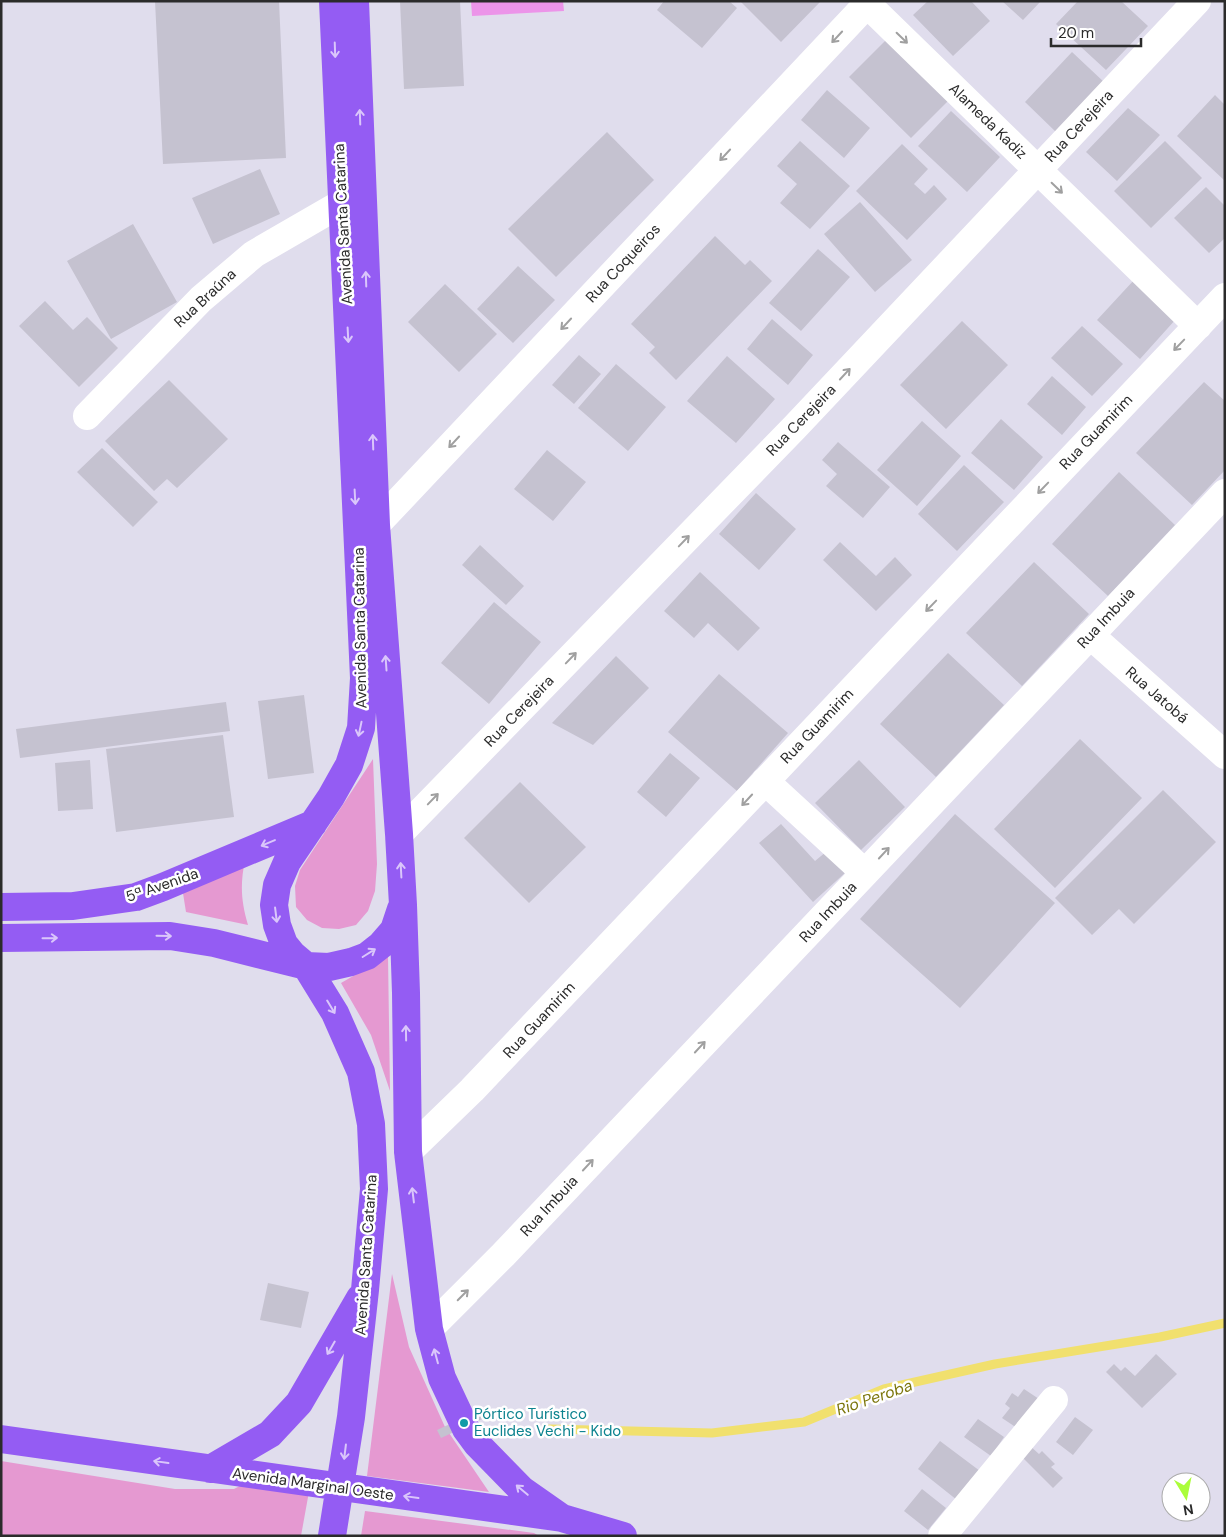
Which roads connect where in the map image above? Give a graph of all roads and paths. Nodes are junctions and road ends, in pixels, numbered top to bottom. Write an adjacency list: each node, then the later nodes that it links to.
1 (333, 1): 6 (main road, Avenida Santa Catarina, one-way to 6)
2 (355, 1): 11 (main road, Avenida Santa Catarina, one-way to 2)
3 (1197, 1): 5 (street, Rua Cerejeira)
4 (867, 2): 5 (street, Alameda Kadiz, one-way to 5); 11 (street, Rua Coqueiros, one-way to 11)
5 (1038, 169): 8 (street, Alameda Kadiz, one-way to 8); 16 (street, Rua Cerejeira, one-way to 5)
6 (342, 202): 9 (street, Rua Braúna); 15 (main road, Avenida Santa Catarina, one-way to 15)
7 (1225, 297): 8 (street, Rua Guamirim)
8 (1198, 326): 14 (street, Rua Guamirim, one-way to 14)
9 (87, 416)
10 (1225, 493): 12 (street, Rua Imbuia)
11 (376, 525): 16 (main road, Avenida Santa Catarina, one-way to 11)
12 (1090, 636): 13 (street, Rua Jatobá); 17 (street, Rua Imbuia, one-way to 12)
13 (1220, 741)
14 (765, 781): 17 (street); 22 (street, Rua Guamirim, one-way to 22)
15 (313, 824): 19 (main road, 5ª Avenida, one-way to 19); 21 (main road, Avenida Santa Catarina, one-way to 21)
16 (399, 834): 18 (main road, Avenida Santa Catarina, one-way to 16)
17 (865, 873): 24 (street, Rua Imbuia, one-way to 17)
18 (403, 905): 21 (main road, one-way to 18); 22 (main road, Avenida Santa Catarina, one-way to 18)
19 (1, 907)
20 (1, 938): 21 (main road, one-way to 21)
21 (306, 966): 23 (main road, Avenida Santa Catarina, one-way to 23)
22 (408, 1152): 24 (main road, Avenida Santa Catarina, one-way to 22)
23 (365, 1290): 27 (main road, one-way to 27); 28 (main road, Avenida Santa Catarina, one-way to 28)
24 (429, 1330): 29 (main road, Avenida Santa Catarina, one-way to 24)
25 (1054, 1400): 32 (street)
26 (1, 1439): 27 (main road, Avenida Marginal Oeste, one-way to 26)
27 (210, 1469): 28 (main road, Avenida Marginal Oeste)
28 (341, 1488): 29 (main road, Avenida Marginal Oeste, one-way to 28); 30 (main road, Avenida Santa Catarina)
29 (562, 1518): 31 (main road, Avenida Marginal Oeste)
30 (332, 1536)
31 (622, 1536)
32 (942, 1536)

